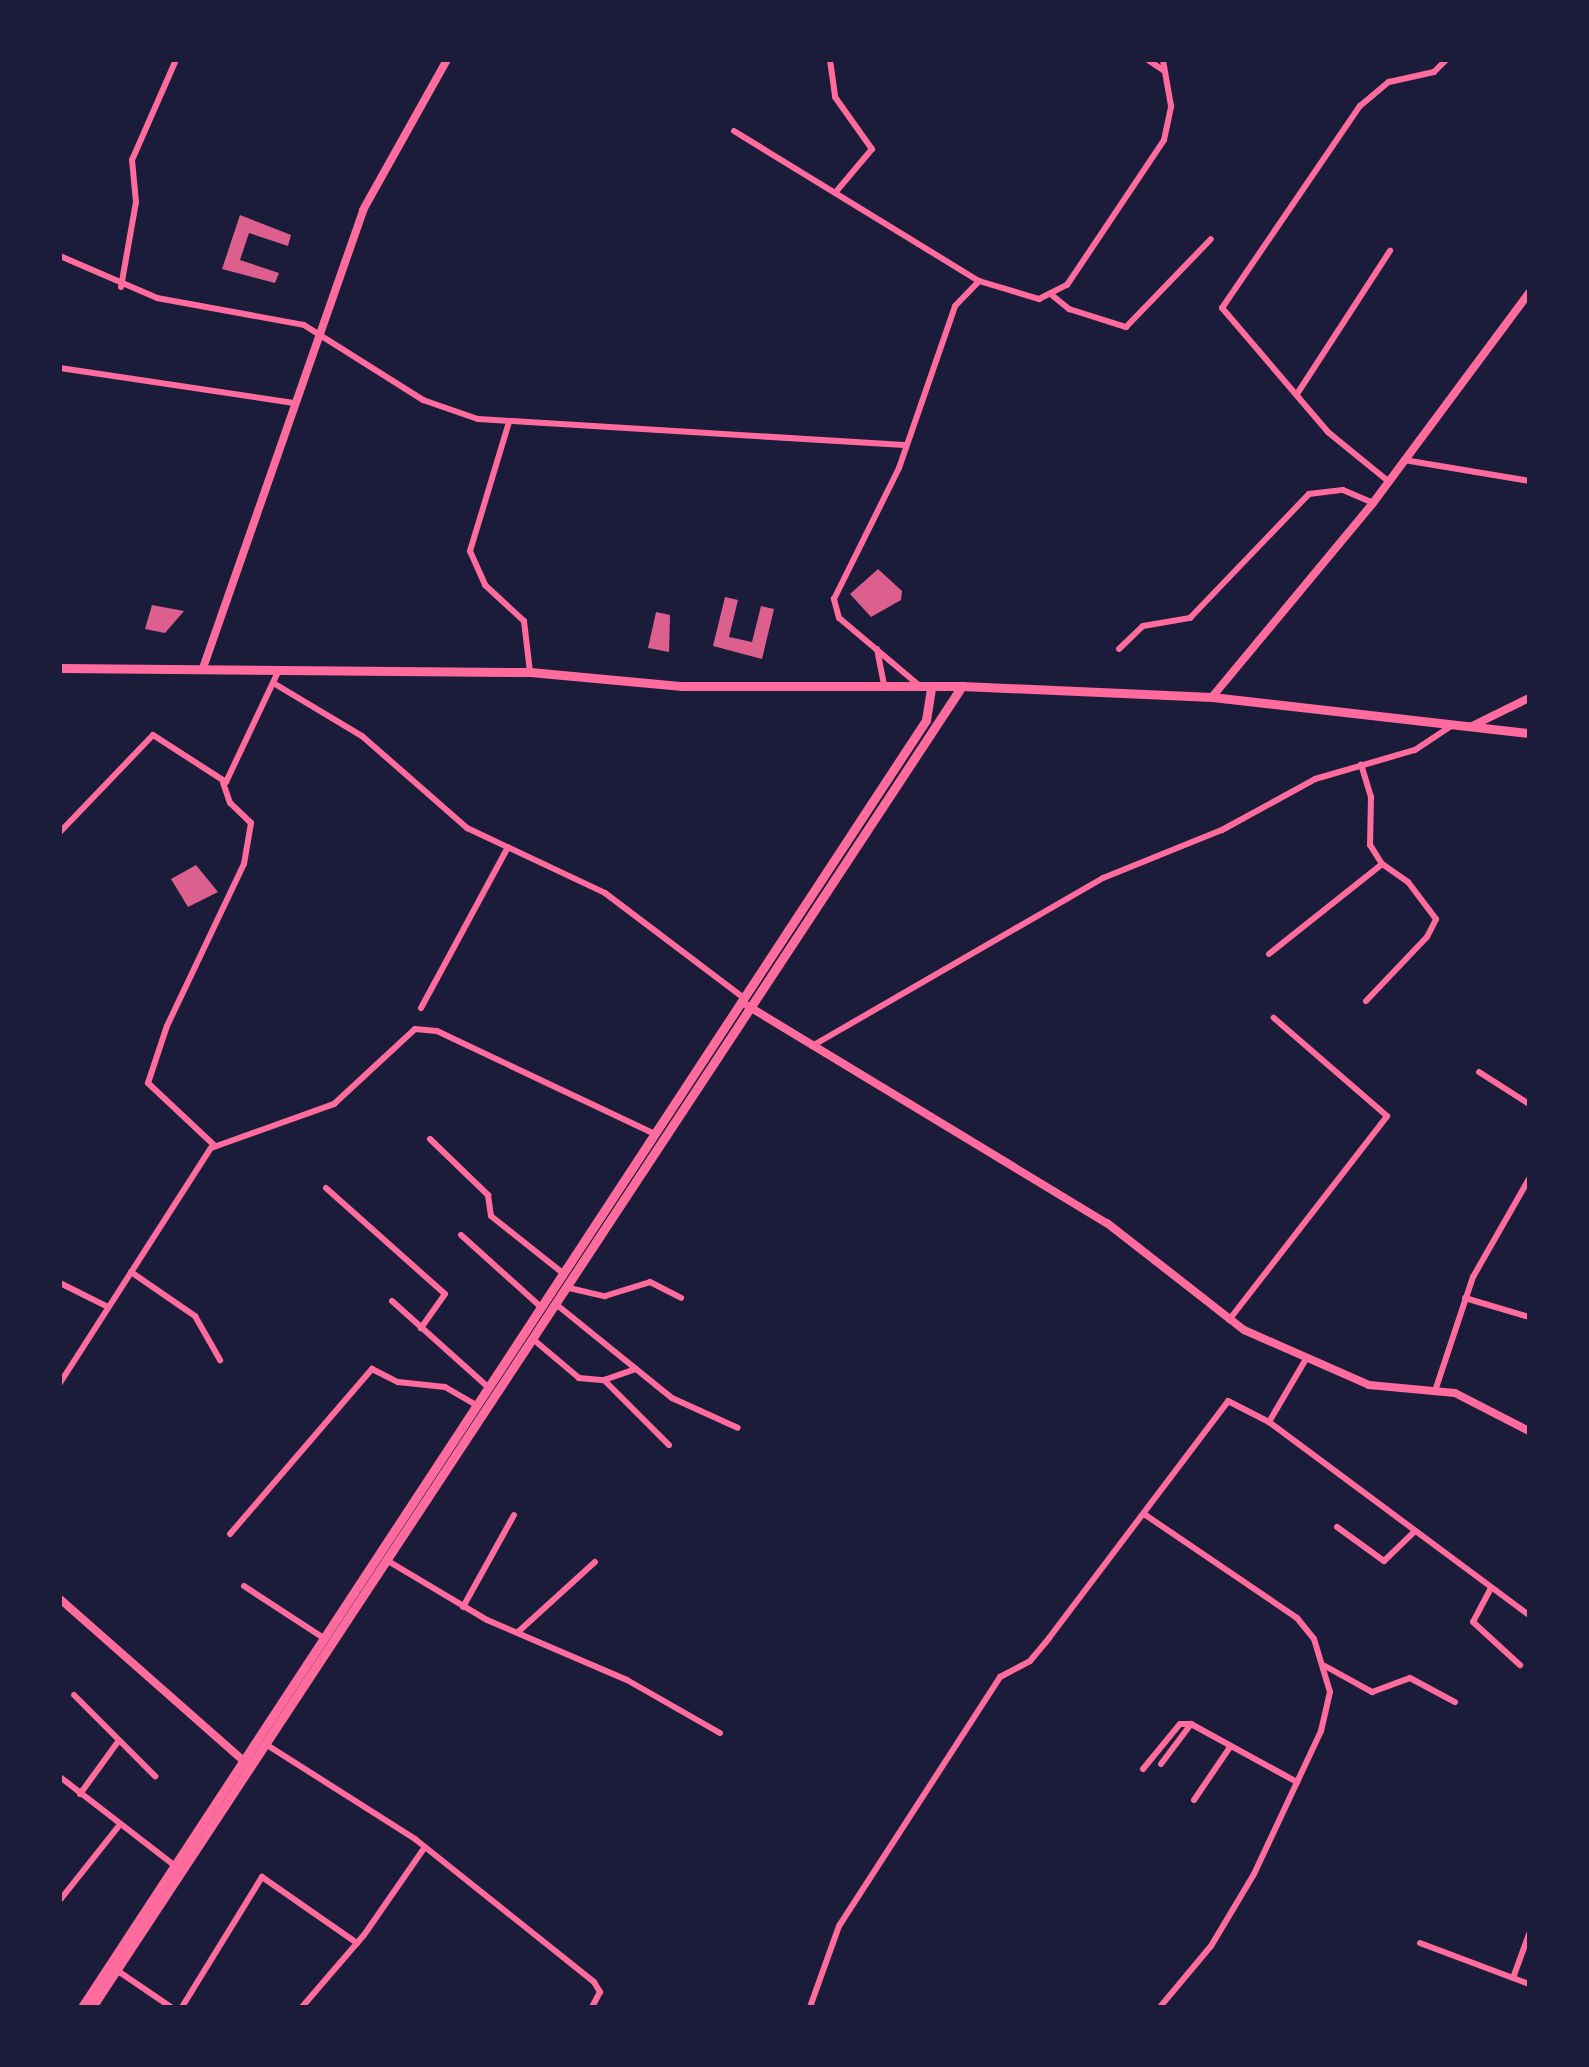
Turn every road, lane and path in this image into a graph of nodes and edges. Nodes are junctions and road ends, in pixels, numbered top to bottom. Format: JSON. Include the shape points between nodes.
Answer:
{"nodes":[{"id":1,"x":176,"y":60,"type":"edge"},
{"id":2,"x":448,"y":60,"type":"edge"},
{"id":3,"x":830,"y":60,"type":"edge"},
{"id":4,"x":1148,"y":60,"type":"edge"},
{"id":5,"x":1164,"y":60,"type":"edge"},
{"id":6,"x":1446,"y":60,"type":"edge"},
{"id":7,"x":1164,"y":71,"type":"junction"},
{"id":8,"x":734,"y":130,"type":"dead end"},
{"id":9,"x":834,"y":192,"type":"junction"},
{"id":10,"x":1212,"y":239,"type":"dead end"},
{"id":11,"x":1390,"y":251,"type":"dead end"},
{"id":12,"x":60,"y":256,"type":"edge"},
{"id":13,"x":980,"y":281,"type":"junction"},
{"id":14,"x":121,"y":287,"type":"junction"},
{"id":15,"x":1529,"y":293,"type":"edge"},
{"id":16,"x":1053,"y":296,"type":"junction"},
{"id":17,"x":318,"y":334,"type":"junction"},
{"id":18,"x":60,"y":368,"type":"edge"},
{"id":19,"x":1297,"y":394,"type":"junction"},
{"id":20,"x":295,"y":402,"type":"junction"},
{"id":21,"x":510,"y":422,"type":"junction"},
{"id":22,"x":904,"y":445,"type":"junction"},
{"id":23,"x":1404,"y":460,"type":"junction"},
{"id":24,"x":1388,"y":480,"type":"junction"},
{"id":25,"x":1529,"y":481,"type":"edge"},
{"id":26,"x":1374,"y":503,"type":"junction"},
{"id":27,"x":876,"y":648,"type":"junction"},
{"id":28,"x":1119,"y":648,"type":"dead end"},
{"id":29,"x":60,"y":668,"type":"edge"},
{"id":30,"x":203,"y":668,"type":"junction"},
{"id":31,"x":279,"y":669,"type":"junction"},
{"id":32,"x":530,"y":672,"type":"junction"},
{"id":33,"x":275,"y":684,"type":"junction"},
{"id":34,"x":962,"y":686,"type":"junction"},
{"id":35,"x":884,"y":687,"type":"junction"},
{"id":36,"x":926,"y":688,"type":"junction"},
{"id":37,"x":1212,"y":697,"type":"junction"},
{"id":38,"x":1529,"y":698,"type":"edge"},
{"id":39,"x":1456,"y":723,"type":"junction"},
{"id":40,"x":1472,"y":726,"type":"junction"},
{"id":41,"x":1529,"y":733,"type":"edge"},
{"id":42,"x":1361,"y":764,"type":"junction"},
{"id":43,"x":223,"y":783,"type":"junction"},
{"id":44,"x":60,"y":832,"type":"edge"},
{"id":45,"x":508,"y":847,"type":"junction"},
{"id":46,"x":1382,"y":864,"type":"junction"},
{"id":47,"x":1269,"y":954,"type":"dead end"},
{"id":48,"x":1366,"y":1001,"type":"dead end"},
{"id":49,"x":747,"y":1004,"type":"junction"},
{"id":50,"x":421,"y":1008,"type":"dead end"},
{"id":51,"x":1274,"y":1018,"type":"dead end"},
{"id":52,"x":811,"y":1046,"type":"junction"},
{"id":53,"x":1479,"y":1072,"type":"dead end"},
{"id":54,"x":1529,"y":1104,"type":"edge"},
{"id":55,"x":657,"y":1135,"type":"junction"},
{"id":56,"x":430,"y":1139,"type":"dead end"},
{"id":57,"x":216,"y":1146,"type":"junction"},
{"id":58,"x":1529,"y":1179,"type":"edge"},
{"id":59,"x":326,"y":1188,"type":"dead end"},
{"id":60,"x":460,"y":1235,"type":"dead end"},
{"id":61,"x":131,"y":1272,"type":"junction"},
{"id":62,"x":565,"y":1275,"type":"junction"},
{"id":63,"x":60,"y":1283,"type":"edge"},
{"id":64,"x":570,"y":1288,"type":"junction"},
{"id":65,"x":681,"y":1298,"type":"dead end"},
{"id":66,"x":1465,"y":1298,"type":"junction"},
{"id":67,"x":392,"y":1301,"type":"dead end"},
{"id":68,"x":557,"y":1305,"type":"junction"},
{"id":69,"x":108,"y":1307,"type":"junction"},
{"id":70,"x":543,"y":1308,"type":"junction"},
{"id":71,"x":1529,"y":1317,"type":"edge"},
{"id":72,"x":1229,"y":1320,"type":"junction"},
{"id":73,"x":421,"y":1328,"type":"junction"},
{"id":74,"x":534,"y":1340,"type":"junction"},
{"id":75,"x":1306,"y":1359,"type":"junction"},
{"id":76,"x":220,"y":1360,"type":"dead end"},
{"id":77,"x":636,"y":1369,"type":"junction"},
{"id":78,"x":604,"y":1380,"type":"junction"},
{"id":79,"x":60,"y":1382,"type":"edge"},
{"id":80,"x":1436,"y":1388,"type":"junction"},
{"id":81,"x":490,"y":1389,"type":"junction"},
{"id":82,"x":478,"y":1406,"type":"junction"},
{"id":83,"x":1269,"y":1422,"type":"junction"},
{"id":84,"x":738,"y":1428,"type":"dead end"},
{"id":85,"x":1529,"y":1431,"type":"edge"},
{"id":86,"x":669,"y":1445,"type":"dead end"},
{"id":87,"x":1144,"y":1514,"type":"junction"},
{"id":88,"x":514,"y":1515,"type":"dead end"},
{"id":89,"x":1337,"y":1527,"type":"dead end"},
{"id":90,"x":1415,"y":1531,"type":"junction"},
{"id":91,"x":230,"y":1534,"type":"dead end"},
{"id":92,"x":388,"y":1561,"type":"junction"},
{"id":93,"x":594,"y":1562,"type":"dead end"},
{"id":94,"x":244,"y":1586,"type":"dead end"},
{"id":95,"x":1491,"y":1588,"type":"junction"},
{"id":96,"x":60,"y":1599,"type":"edge"},
{"id":97,"x":463,"y":1607,"type":"junction"},
{"id":98,"x":1529,"y":1615,"type":"edge"},
{"id":99,"x":518,"y":1632,"type":"junction"},
{"id":100,"x":325,"y":1639,"type":"junction"},
{"id":101,"x":1520,"y":1665,"type":"dead end"},
{"id":102,"x":1324,"y":1666,"type":"junction"},
{"id":103,"x":74,"y":1695,"type":"dead end"},
{"id":104,"x":1456,"y":1702,"type":"dead end"},
{"id":105,"x":1191,"y":1724,"type":"junction"},
{"id":106,"x":720,"y":1733,"type":"dead end"},
{"id":107,"x":117,"y":1742,"type":"junction"},
{"id":108,"x":267,"y":1746,"type":"junction"},
{"id":109,"x":1230,"y":1747,"type":"junction"},
{"id":110,"x":1161,"y":1764,"type":"dead end"},
{"id":111,"x":248,"y":1765,"type":"junction"},
{"id":112,"x":1143,"y":1770,"type":"dead end"},
{"id":113,"x":155,"y":1776,"type":"dead end"},
{"id":114,"x":60,"y":1777,"type":"edge"},
{"id":115,"x":1297,"y":1782,"type":"junction"},
{"id":116,"x":80,"y":1794,"type":"junction"},
{"id":117,"x":1194,"y":1800,"type":"dead end"},
{"id":118,"x":118,"y":1826,"type":"junction"},
{"id":119,"x":424,"y":1847,"type":"junction"},
{"id":120,"x":174,"y":1866,"type":"junction"},
{"id":121,"x":60,"y":1900,"type":"edge"},
{"id":122,"x":1529,"y":1934,"type":"edge"},
{"id":123,"x":358,"y":1943,"type":"junction"},
{"id":124,"x":1420,"y":1943,"type":"dead end"},
{"id":125,"x":116,"y":1970,"type":"junction"},
{"id":126,"x":1513,"y":1978,"type":"junction"},
{"id":127,"x":1529,"y":1984,"type":"edge"},
{"id":128,"x":82,"y":2007,"type":"edge"},
{"id":129,"x":92,"y":2007,"type":"edge"},
{"id":130,"x":170,"y":2007,"type":"edge"},
{"id":131,"x":182,"y":2007,"type":"edge"},
{"id":132,"x":302,"y":2007,"type":"edge"},
{"id":133,"x":592,"y":2007,"type":"edge"},
{"id":134,"x":810,"y":2007,"type":"edge"},
{"id":135,"x":1160,"y":2007,"type":"edge"}],
"edges":[{"from":1,"to":14,"type":"street","via":[[132,160],[136,202]]},
{"from":2,"to":17,"type":"street","via":[[369,197]]},
{"from":3,"to":9,"type":"street","via":[[835,97],[872,149]]},
{"from":4,"to":7,"type":"street"},
{"from":5,"to":7,"type":"street"},
{"from":6,"to":19,"type":"street","via":[[1434,72],[1389,82],[1360,106],[1224,303],[1224,318]]},
{"from":7,"to":16,"type":"street","via":[[1171,106],[1164,140],[1084,263]]},
{"from":8,"to":9,"type":"street"},
{"from":9,"to":13,"type":"street"},
{"from":10,"to":16,"type":"street","via":[[1126,326],[1069,309]]},
{"from":11,"to":19,"type":"street"},
{"from":12,"to":14,"type":"street"},
{"from":13,"to":16,"type":"street","via":[[1022,296]]},
{"from":13,"to":22,"type":"street","via":[[955,306]]},
{"from":14,"to":17,"type":"street","via":[[284,319]]},
{"from":15,"to":23,"type":"street"},
{"from":17,"to":20,"type":"street"},
{"from":17,"to":21,"type":"street","via":[[442,410]]},
{"from":18,"to":20,"type":"street"},
{"from":19,"to":24,"type":"street","via":[[1353,456]]},
{"from":20,"to":30,"type":"street"},
{"from":21,"to":22,"type":"street"},
{"from":21,"to":32,"type":"street","via":[[470,551],[485,586],[524,621]]},
{"from":22,"to":27,"type":"street","via":[[870,534],[834,599],[839,618]]},
{"from":23,"to":24,"type":"street"},
{"from":23,"to":25,"type":"street"},
{"from":24,"to":26,"type":"street"},
{"from":26,"to":28,"type":"street","via":[[1343,490],[1309,494],[1190,618],[1144,626]]},
{"from":26,"to":37,"type":"street"},
{"from":27,"to":35,"type":"street"},
{"from":27,"to":36,"type":"street"},
{"from":29,"to":30,"type":"main road"},
{"from":30,"to":31,"type":"main road"},
{"from":31,"to":32,"type":"main road"},
{"from":31,"to":33,"type":"street"},
{"from":32,"to":35,"type":"main road","via":[[682,686]]},
{"from":33,"to":43,"type":"street"},
{"from":33,"to":45,"type":"street","via":[[362,736],[467,828]]},
{"from":34,"to":36,"type":"main road"},
{"from":34,"to":37,"type":"main road"},
{"from":34,"to":49,"type":"main road"},
{"from":35,"to":36,"type":"main road"},
{"from":36,"to":49,"type":"main road","via":[[926,720]]},
{"from":37,"to":39,"type":"main road"},
{"from":38,"to":40,"type":"street"},
{"from":39,"to":40,"type":"main road"},
{"from":39,"to":42,"type":"street","via":[[1415,750]]},
{"from":40,"to":41,"type":"main road"},
{"from":42,"to":46,"type":"street","via":[[1372,797],[1370,845]]},
{"from":42,"to":52,"type":"street","via":[[1103,878]]},
{"from":43,"to":44,"type":"street","via":[[156,734]]},
{"from":43,"to":57,"type":"street","via":[[230,803],[251,823],[244,864],[182,991],[148,1083]]},
{"from":45,"to":49,"type":"street","via":[[605,892]]},
{"from":45,"to":50,"type":"street"},
{"from":46,"to":47,"type":"street"},
{"from":46,"to":48,"type":"street","via":[[1408,882],[1436,919]]},
{"from":49,"to":52,"type":"street"},
{"from":49,"to":55,"type":"main road"},
{"from":49,"to":64,"type":"main road"},
{"from":51,"to":72,"type":"street","via":[[1387,1116]]},
{"from":52,"to":72,"type":"street","via":[[1136,1242]]},
{"from":53,"to":54,"type":"street"},
{"from":55,"to":57,"type":"street","via":[[422,1028],[334,1104]]},
{"from":55,"to":62,"type":"main road"},
{"from":56,"to":62,"type":"street","via":[[488,1194],[491,1216]]},
{"from":57,"to":61,"type":"street"},
{"from":58,"to":66,"type":"street"},
{"from":59,"to":73,"type":"street","via":[[445,1294]]},
{"from":60,"to":70,"type":"street"},
{"from":61,"to":69,"type":"street"},
{"from":61,"to":76,"type":"street","via":[[195,1316]]},
{"from":62,"to":70,"type":"main road"},
{"from":63,"to":69,"type":"street"},
{"from":64,"to":65,"type":"street","via":[[605,1296],[650,1282]]},
{"from":64,"to":68,"type":"main road"},
{"from":66,"to":71,"type":"street"},
{"from":66,"to":80,"type":"street"},
{"from":67,"to":73,"type":"street"},
{"from":68,"to":74,"type":"main road"},
{"from":68,"to":77,"type":"street"},
{"from":69,"to":79,"type":"street"},
{"from":70,"to":81,"type":"main road"},
{"from":72,"to":75,"type":"street"},
{"from":73,"to":81,"type":"street"},
{"from":74,"to":78,"type":"street","via":[[579,1378]]},
{"from":74,"to":92,"type":"main road"},
{"from":75,"to":80,"type":"street","via":[[1384,1389]]},
{"from":75,"to":83,"type":"street"},
{"from":77,"to":78,"type":"street"},
{"from":77,"to":84,"type":"street","via":[[687,1408]]},
{"from":78,"to":86,"type":"street"},
{"from":80,"to":85,"type":"street"},
{"from":81,"to":82,"type":"main road"},
{"from":82,"to":91,"type":"street","via":[[444,1387],[398,1382],[372,1369]]},
{"from":82,"to":100,"type":"main road"},
{"from":83,"to":87,"type":"street","via":[[1242,1402],[1222,1404]]},
{"from":83,"to":90,"type":"street"},
{"from":87,"to":102,"type":"street","via":[[1282,1604],[1314,1639]]},
{"from":87,"to":134,"type":"street","via":[[1030,1661],[1000,1677],[846,1913]]},
{"from":88,"to":97,"type":"street"},
{"from":89,"to":90,"type":"street","via":[[1384,1561]]},
{"from":90,"to":95,"type":"street"},
{"from":92,"to":97,"type":"street"},
{"from":92,"to":108,"type":"main road"},
{"from":93,"to":99,"type":"street"},
{"from":94,"to":100,"type":"street"},
{"from":95,"to":98,"type":"street"},
{"from":95,"to":101,"type":"street","via":[[1473,1622]]},
{"from":96,"to":111,"type":"street"},
{"from":97,"to":99,"type":"street"},
{"from":99,"to":106,"type":"street","via":[[626,1680]]},
{"from":100,"to":111,"type":"main road"},
{"from":102,"to":104,"type":"street","via":[[1372,1692],[1410,1678]]},
{"from":102,"to":115,"type":"street","via":[[1330,1703]]},
{"from":103,"to":107,"type":"street"},
{"from":105,"to":109,"type":"street"},
{"from":105,"to":110,"type":"street"},
{"from":105,"to":112,"type":"street","via":[[1180,1724]]},
{"from":107,"to":113,"type":"street"},
{"from":107,"to":116,"type":"street"},
{"from":108,"to":111,"type":"main road"},
{"from":108,"to":119,"type":"street"},
{"from":109,"to":115,"type":"street"},
{"from":109,"to":117,"type":"street"},
{"from":111,"to":120,"type":"main road"},
{"from":111,"to":125,"type":"main road"},
{"from":114,"to":116,"type":"street"},
{"from":115,"to":135,"type":"street","via":[[1237,1903]]},
{"from":116,"to":118,"type":"street"},
{"from":118,"to":120,"type":"street"},
{"from":118,"to":121,"type":"street"},
{"from":119,"to":123,"type":"street"},
{"from":119,"to":133,"type":"street","via":[[594,1982],[600,1992]]},
{"from":120,"to":128,"type":"main road"},
{"from":122,"to":126,"type":"street"},
{"from":123,"to":131,"type":"street","via":[[262,1877]]},
{"from":123,"to":132,"type":"street"},
{"from":124,"to":126,"type":"street"},
{"from":125,"to":129,"type":"main road"},
{"from":125,"to":130,"type":"street"},
{"from":126,"to":127,"type":"street"}]}
